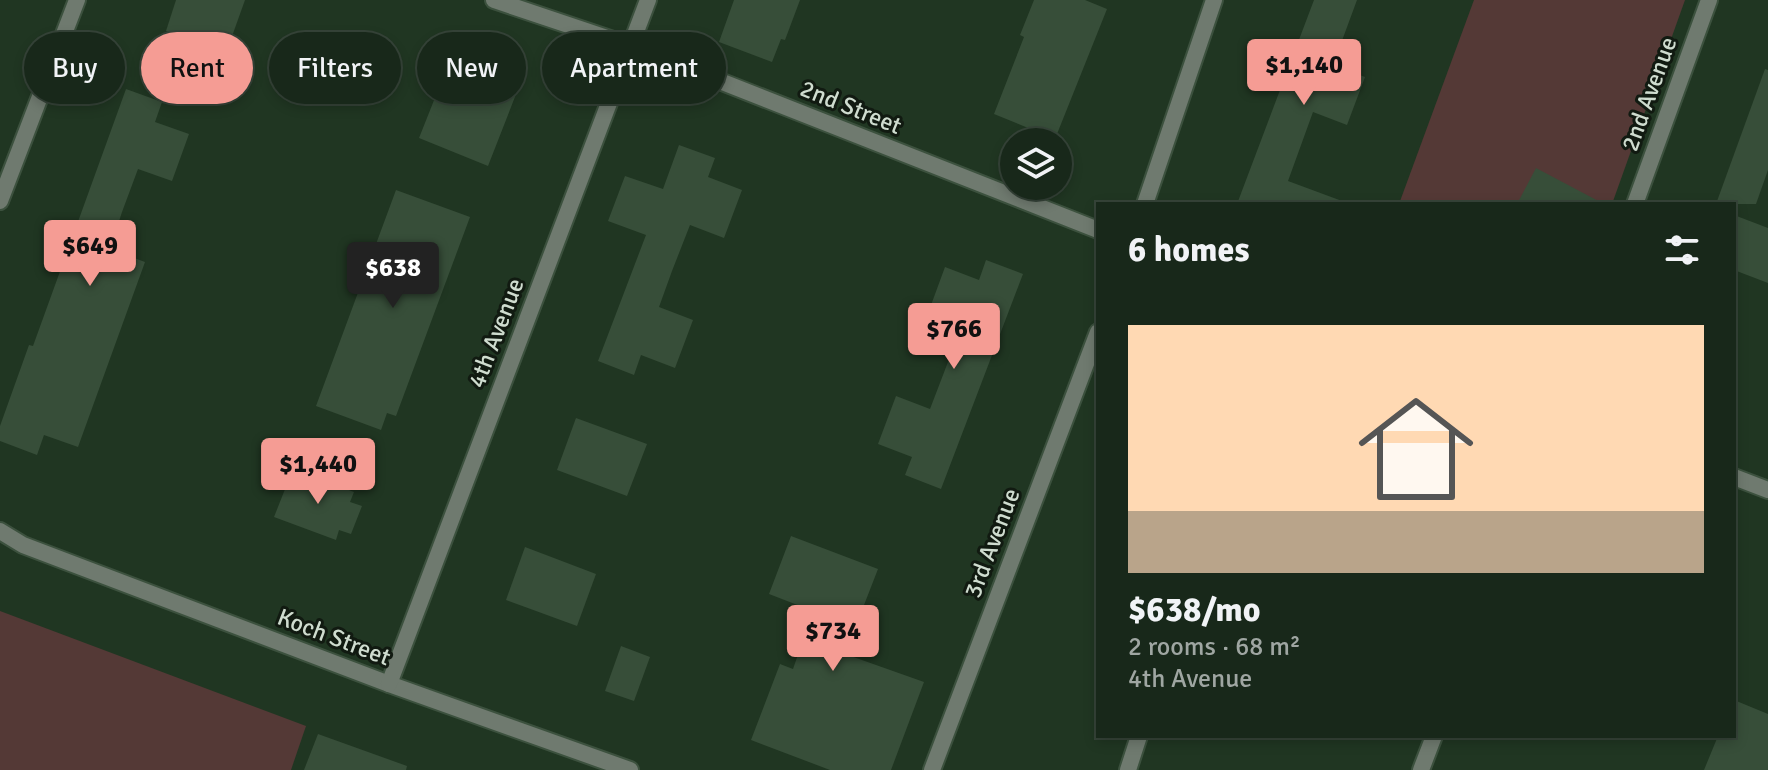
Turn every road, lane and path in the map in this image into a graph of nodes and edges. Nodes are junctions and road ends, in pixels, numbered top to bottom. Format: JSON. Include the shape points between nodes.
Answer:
{"nodes":[{"id":1,"x":77,"y":0,"type":"edge"},
{"id":2,"x":494,"y":0,"type":"edge"},
{"id":3,"x":648,"y":0,"type":"edge"},
{"id":4,"x":1214,"y":0,"type":"edge"},
{"id":5,"x":1709,"y":0,"type":"edge"},
{"id":6,"x":589,"y":32,"type":"edge"},
{"id":7,"x":636,"y":32,"type":"edge"},
{"id":8,"x":726,"y":83,"type":"edge"},
{"id":9,"x":609,"y":104,"type":"edge"},
{"id":10,"x":0,"y":201,"type":"edge"},
{"id":11,"x":1146,"y":202,"type":"edge"},
{"id":12,"x":1636,"y":202,"type":"edge"},
{"id":13,"x":1096,"y":229,"type":"edge"},
{"id":14,"x":1096,"y":337,"type":"edge"},
{"id":15,"x":1736,"y":478,"type":"edge"},
{"id":16,"x":1768,"y":490,"type":"edge"},
{"id":17,"x":0,"y":531,"type":"edge"},
{"id":18,"x":0,"y":544,"type":"edge"},
{"id":19,"x":23,"y":545,"type":"junction"},
{"id":20,"x":389,"y":684,"type":"junction"},
{"id":21,"x":1138,"y":738,"type":"edge"},
{"id":22,"x":1433,"y":738,"type":"edge"},
{"id":23,"x":630,"y":770,"type":"edge"},
{"id":24,"x":932,"y":770,"type":"edge"},
{"id":25,"x":1128,"y":770,"type":"edge"},
{"id":26,"x":1421,"y":770,"type":"edge"}],
"edges":[{"from":1,"to":10,"type":"street"},
{"from":2,"to":6,"type":"street","name":"2nd Street"},
{"from":3,"to":7,"type":"street","name":"4th Avenue"},
{"from":4,"to":11,"type":"street"},
{"from":5,"to":12,"type":"street","name":"2nd Avenue"},
{"from":8,"to":13,"type":"street","name":"2nd Street"},
{"from":9,"to":20,"type":"street","name":"4th Avenue"},
{"from":14,"to":24,"type":"street","name":"3rd Avenue"},
{"from":15,"to":16,"type":"street"},
{"from":17,"to":19,"type":"street","name":"Koch Street"},
{"from":18,"to":19,"type":"street","name":"Koch Street"},
{"from":19,"to":20,"type":"street","name":"Koch Street"},
{"from":20,"to":23,"type":"street","name":"Koch Street"},
{"from":21,"to":25,"type":"street"},
{"from":22,"to":26,"type":"street"}]}
